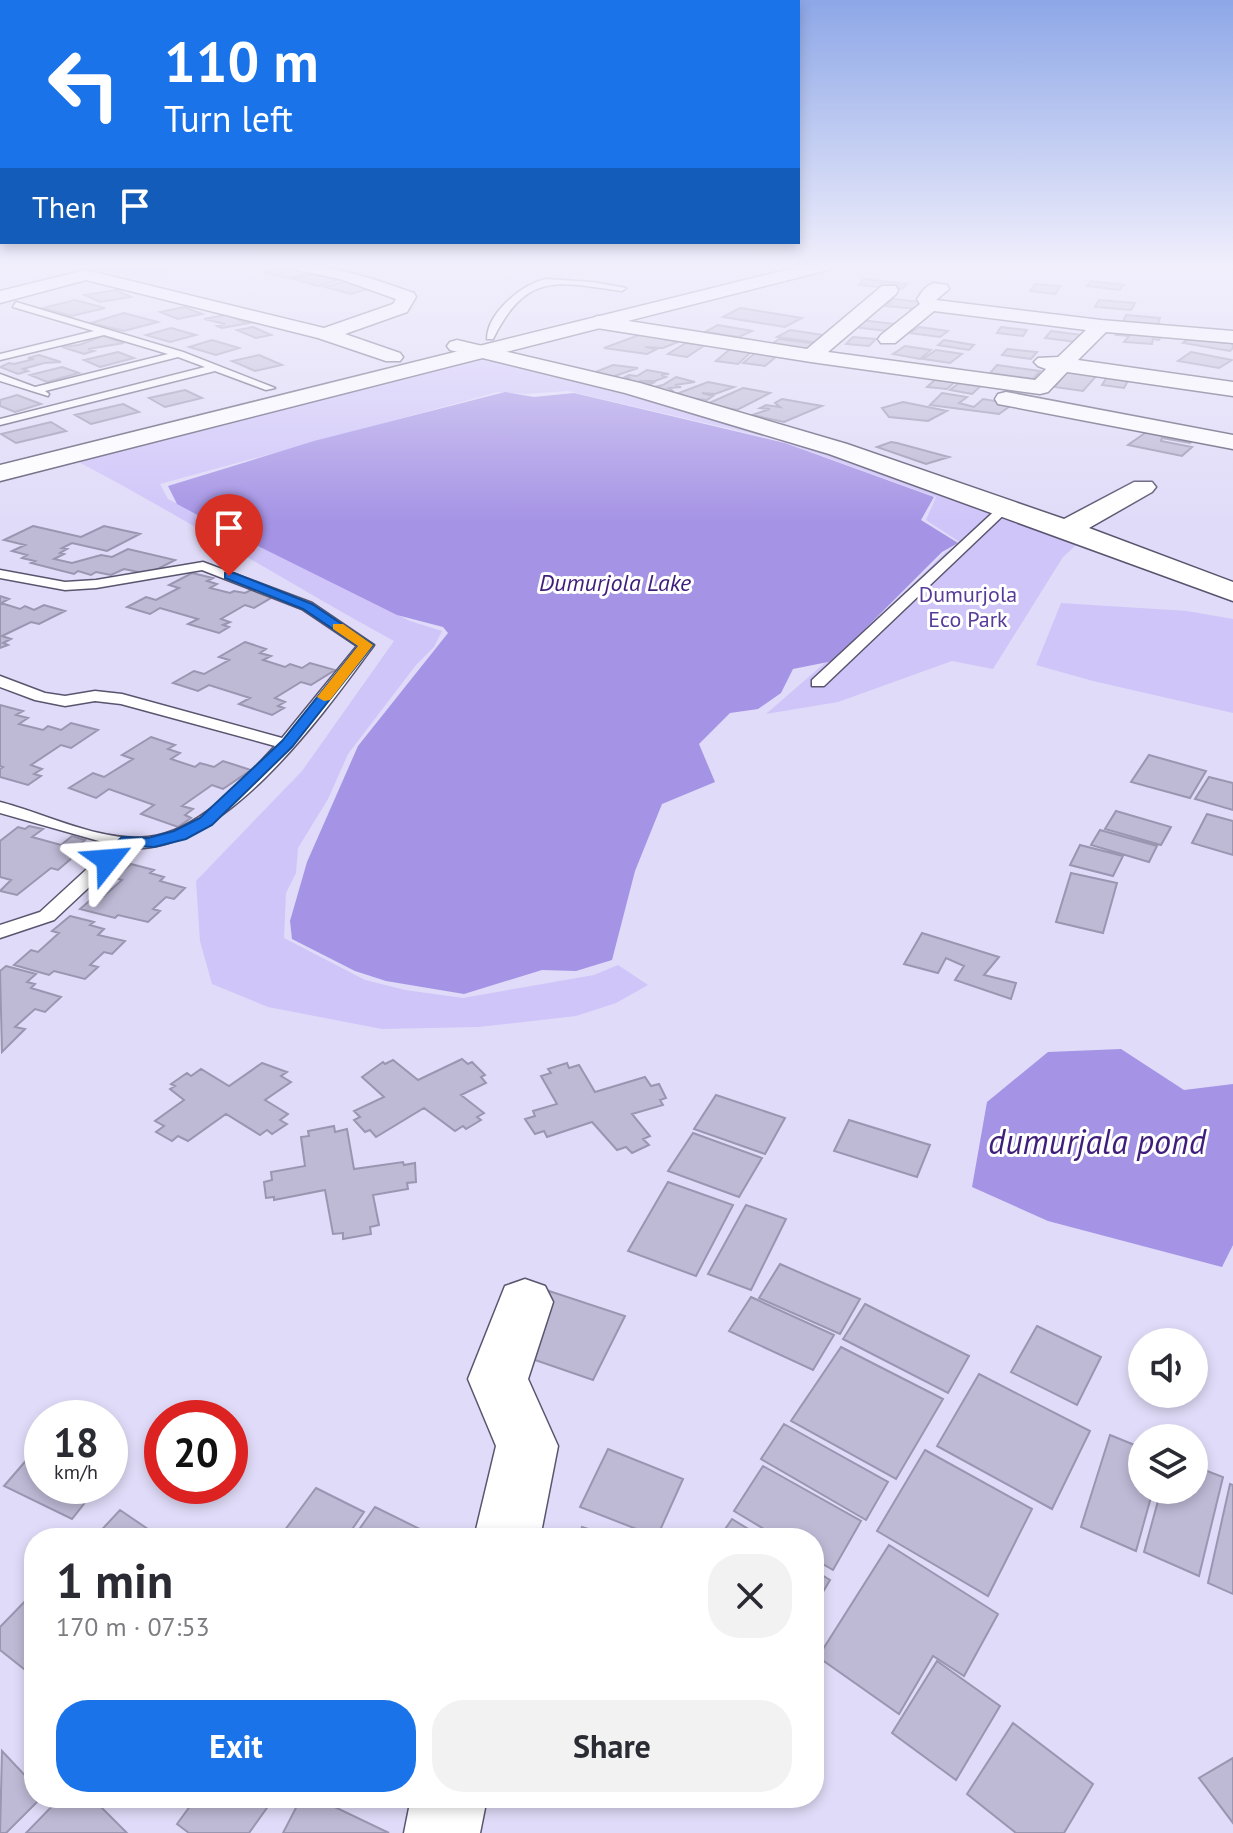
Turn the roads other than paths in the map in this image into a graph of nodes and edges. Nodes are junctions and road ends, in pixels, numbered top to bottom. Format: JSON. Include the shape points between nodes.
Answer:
{"nodes":[{"id":1,"x":22,"y":352,"type":"edge"},
{"id":2,"x":171,"y":352,"type":"edge"},
{"id":3,"x":377,"y":352,"type":"edge"},
{"id":4,"x":430,"y":352,"type":"edge"},
{"id":5,"x":451,"y":352,"type":"edge"},
{"id":6,"x":499,"y":352,"type":"edge"},
{"id":7,"x":783,"y":352,"type":"edge"},
{"id":8,"x":816,"y":352,"type":"edge"},
{"id":9,"x":1078,"y":352,"type":"edge"},
{"id":10,"x":179,"y":354,"type":"junction"},
{"id":11,"x":811,"y":356,"type":"junction"},
{"id":12,"x":0,"y":357,"type":"edge"},
{"id":13,"x":393,"y":357,"type":"junction"},
{"id":14,"x":1020,"y":358,"type":"dead end"},
{"id":15,"x":1064,"y":365,"type":"junction"},
{"id":16,"x":218,"y":367,"type":"junction"},
{"id":17,"x":0,"y":377,"type":"edge"},
{"id":18,"x":871,"y":384,"type":"dead end"},
{"id":19,"x":270,"y":388,"type":"junction"},
{"id":20,"x":1233,"y":389,"type":"edge"},
{"id":21,"x":34,"y":390,"type":"junction"},
{"id":22,"x":70,"y":405,"type":"junction"},
{"id":23,"x":0,"y":422,"type":"edge"},
{"id":24,"x":1233,"y":442,"type":"edge"},
{"id":25,"x":0,"y":452,"type":"edge"},
{"id":26,"x":0,"y":473,"type":"edge"},
{"id":27,"x":1143,"y":487,"type":"dead end"},
{"id":28,"x":1005,"y":508,"type":"junction"},
{"id":29,"x":1067,"y":529,"type":"junction"},
{"id":30,"x":0,"y":574,"type":"edge"},
{"id":31,"x":1233,"y":592,"type":"edge"},
{"id":32,"x":0,"y":681,"type":"edge"},
{"id":33,"x":818,"y":683,"type":"dead end"},
{"id":34,"x":287,"y":744,"type":"junction"},
{"id":35,"x":0,"y":807,"type":"edge"},
{"id":36,"x":128,"y":841,"type":"junction"},
{"id":37,"x":0,"y":932,"type":"edge"},
{"id":38,"x":525,"y":1302,"type":"dead end"},
{"id":39,"x":509,"y":1528,"type":"edge"},
{"id":40,"x":447,"y":1808,"type":"edge"},
{"id":41,"x":442,"y":1833,"type":"edge"}],
"edges":[{"from":1,"to":12,"type":"lane"},
{"from":2,"to":10,"type":"lane"},
{"from":3,"to":13,"type":"street"},
{"from":4,"to":13,"type":"main road"},
{"from":5,"to":26,"type":"main road"},
{"from":6,"to":28,"type":"street","via":[[838,449]]},
{"from":7,"to":11,"type":"street"},
{"from":8,"to":11,"type":"street"},
{"from":9,"to":15,"type":"street"},
{"from":10,"to":16,"type":"lane"},
{"from":10,"to":21,"type":"lane"},
{"from":11,"to":15,"type":"street","via":[[1040,387]]},
{"from":13,"to":19,"type":"main road"},
{"from":14,"to":15,"type":"street"},
{"from":15,"to":20,"type":"street"},
{"from":16,"to":19,"type":"lane"},
{"from":16,"to":22,"type":"lane"},
{"from":17,"to":21,"type":"lane"},
{"from":18,"to":24,"type":"street","via":[[1017,400]]},
{"from":19,"to":25,"type":"main road"},
{"from":21,"to":22,"type":"lane"},
{"from":22,"to":23,"type":"lane"},
{"from":27,"to":29,"type":"street"},
{"from":28,"to":29,"type":"street"},
{"from":28,"to":33,"type":"lane"},
{"from":29,"to":31,"type":"street"},
{"from":30,"to":34,"type":"lane","via":[[65,586],[203,566],[307,606],[366,645]]},
{"from":32,"to":34,"type":"lane","via":[[65,701],[122,699]]},
{"from":34,"to":36,"type":"lane","via":[[206,821],[148,844]]},
{"from":35,"to":36,"type":"lane"},
{"from":36,"to":37,"type":"lane","via":[[47,916]]},
{"from":38,"to":39,"type":"street","via":[[498,1379],[527,1446]]},
{"from":40,"to":41,"type":"street"}]}
